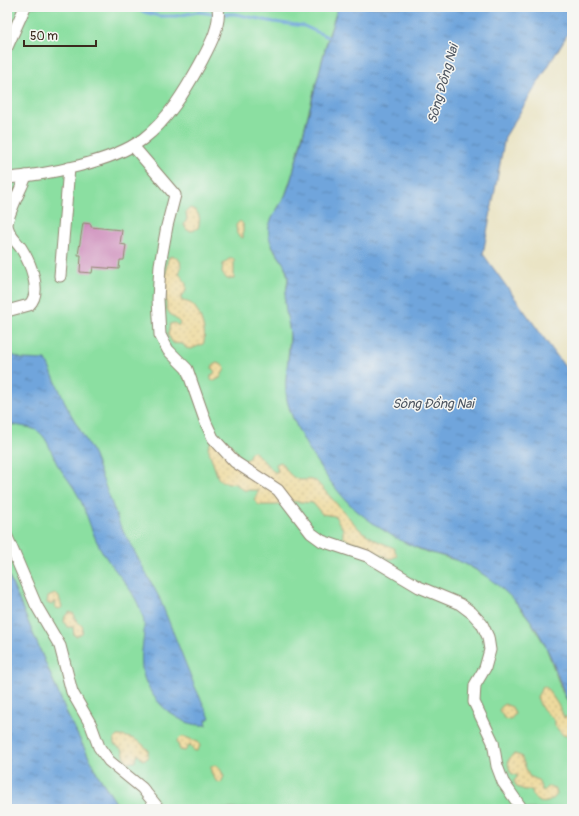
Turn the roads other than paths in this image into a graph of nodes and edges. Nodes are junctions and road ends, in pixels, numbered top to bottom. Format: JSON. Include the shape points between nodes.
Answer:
{"nodes":[{"id":1,"x":25,"y":7,"type":"edge"},
{"id":2,"x":218,"y":12,"type":"edge"},
{"id":3,"x":7,"y":47,"type":"edge"},
{"id":4,"x":133,"y":146,"type":"junction"},
{"id":5,"x":69,"y":168,"type":"junction"},
{"id":6,"x":26,"y":176,"type":"junction"},
{"id":7,"x":7,"y":178,"type":"edge"},
{"id":8,"x":60,"y":276,"type":"dead end"},
{"id":9,"x":7,"y":312,"type":"edge"},
{"id":10,"x":7,"y":537,"type":"edge"},
{"id":11,"x":159,"y":809,"type":"edge"},
{"id":12,"x":522,"y":809,"type":"edge"}],
"edges":[{"from":1,"to":3,"type":"street"},
{"from":2,"to":4,"type":"street","via":[[210,46],[184,92],[155,129]]},
{"from":4,"to":5,"type":"street"},
{"from":4,"to":12,"type":"street","via":[[175,194],[160,265],[160,335],[168,350],[187,369],[213,438],[235,462],[278,490],[322,542],[367,556],[419,587],[460,604],[478,618],[488,636],[490,650],[486,668],[475,685],[474,702],[493,742],[502,782]]},
{"from":5,"to":6,"type":"street"},
{"from":5,"to":8,"type":"street"},
{"from":6,"to":7,"type":"street"},
{"from":6,"to":9,"type":"street","via":[[7,225],[10,234],[26,256],[36,295],[29,305]]},
{"from":10,"to":11,"type":"street","via":[[36,605],[58,641],[72,692],[91,726],[99,747],[109,761],[142,788]]}]}
